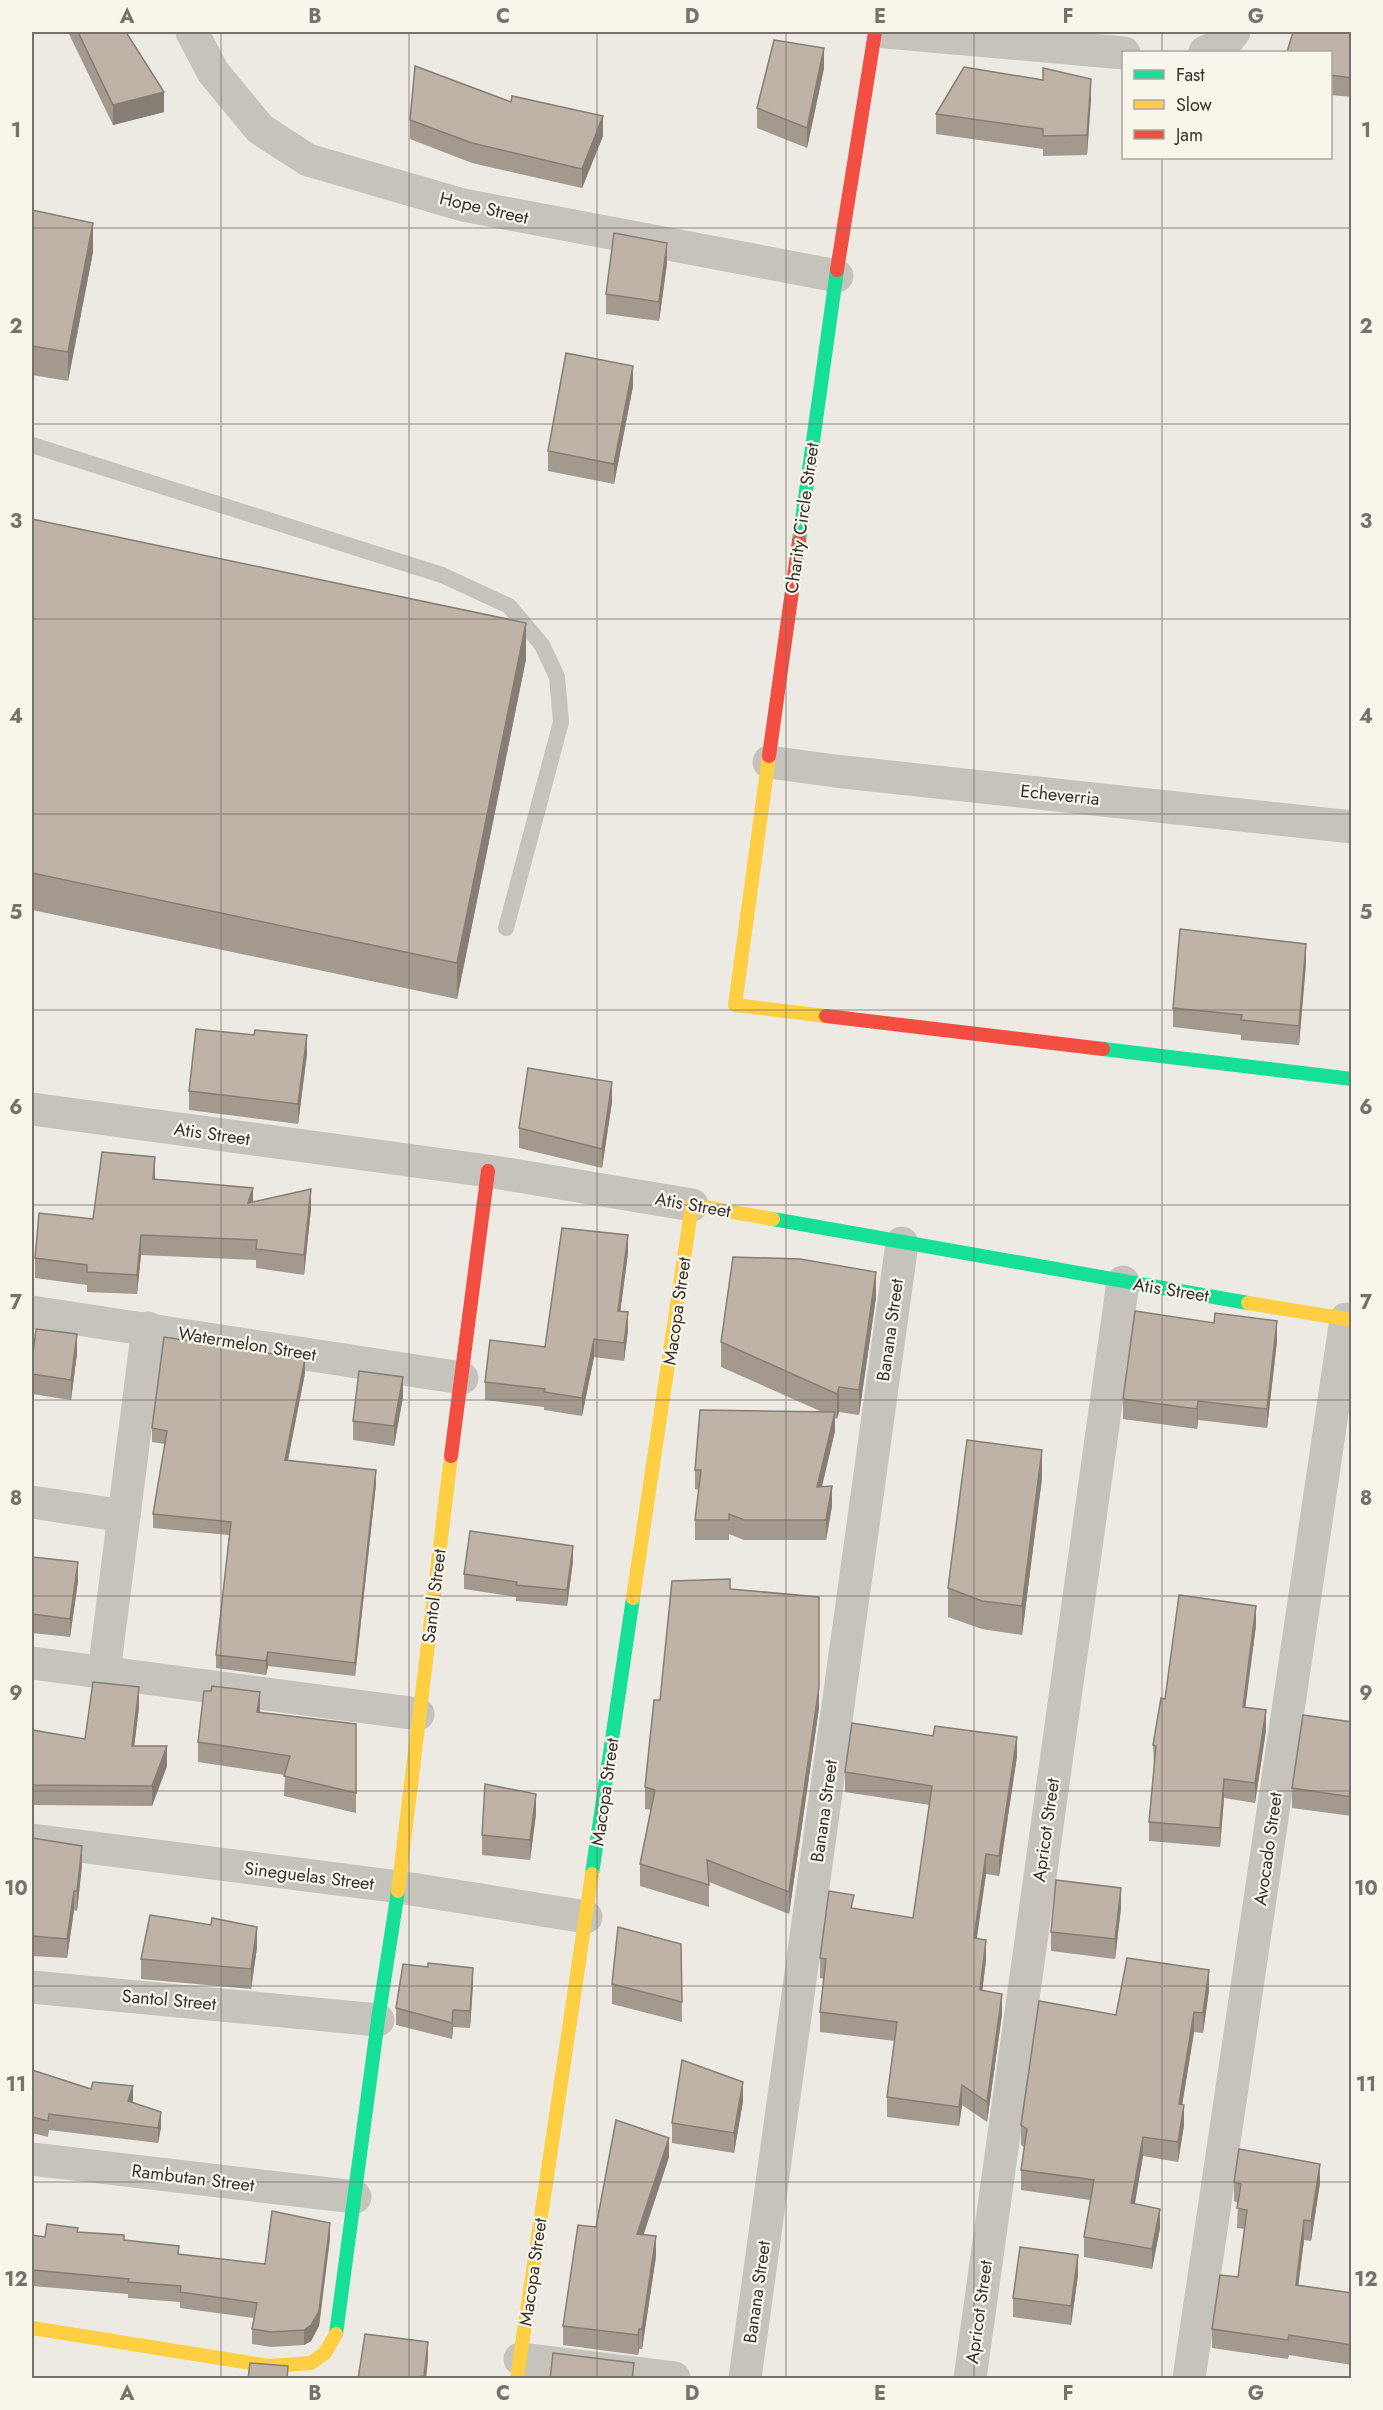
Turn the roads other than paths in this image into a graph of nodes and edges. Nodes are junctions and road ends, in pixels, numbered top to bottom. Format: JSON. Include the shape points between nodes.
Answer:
{"nodes":[{"id":1,"x":192,"y":32,"type":"edge"},
{"id":2,"x":875,"y":32,"type":"edge"},
{"id":3,"x":886,"y":32,"type":"edge"},
{"id":4,"x":1234,"y":32,"type":"edge"},
{"id":5,"x":1208,"y":51,"type":"edge"},
{"id":6,"x":1122,"y":53,"type":"edge"},
{"id":7,"x":837,"y":276,"type":"junction"},
{"id":8,"x":32,"y":445,"type":"edge"},
{"id":9,"x":769,"y":762,"type":"junction"},
{"id":10,"x":1352,"y":827,"type":"edge"},
{"id":11,"x":506,"y":928,"type":"dead end"},
{"id":12,"x":1352,"y":1079,"type":"edge"},
{"id":13,"x":32,"y":1109,"type":"edge"},
{"id":14,"x":488,"y":1171,"type":"junction"},
{"id":15,"x":692,"y":1205,"type":"junction"},
{"id":16,"x":902,"y":1244,"type":"junction"},
{"id":17,"x":1123,"y":1282,"type":"junction"},
{"id":18,"x":32,"y":1312,"type":"edge"},
{"id":19,"x":1349,"y":1319,"type":"edge"},
{"id":20,"x":148,"y":1328,"type":"junction"},
{"id":21,"x":462,"y":1378,"type":"junction"},
{"id":22,"x":32,"y":1502,"type":"edge"},
{"id":23,"x":124,"y":1516,"type":"junction"},
{"id":24,"x":32,"y":1663,"type":"edge"},
{"id":25,"x":104,"y":1672,"type":"junction"},
{"id":26,"x":418,"y":1714,"type":"junction"},
{"id":27,"x":32,"y":1840,"type":"edge"},
{"id":28,"x":399,"y":1887,"type":"junction"},
{"id":29,"x":586,"y":1917,"type":"junction"},
{"id":30,"x":32,"y":1988,"type":"edge"},
{"id":31,"x":378,"y":2020,"type":"junction"},
{"id":32,"x":32,"y":2159,"type":"edge"},
{"id":33,"x":354,"y":2197,"type":"junction"},
{"id":34,"x":32,"y":2328,"type":"edge"},
{"id":35,"x":519,"y":2369,"type":"edge"},
{"id":36,"x":674,"y":2379,"type":"edge"},
{"id":37,"x":745,"y":2379,"type":"edge"},
{"id":38,"x":970,"y":2379,"type":"edge"},
{"id":39,"x":1189,"y":2379,"type":"edge"}],
"edges":[{"from":1,"to":7,"type":"street","name":"Hope Street","via":[[213,72],[260,129],[308,160],[463,205]]},
{"from":2,"to":7,"type":"street","name":"Charity Circle Street"},
{"from":3,"to":6,"type":"street"},
{"from":4,"to":5,"type":"street","via":[[1223,45]]},
{"from":7,"to":9,"type":"street","name":"Charity Circle Street"},
{"from":8,"to":11,"type":"lane","via":[[442,575],[508,606],[542,645],[557,677],[561,722]]},
{"from":9,"to":10,"type":"street","name":"Echeverria"},
{"from":9,"to":12,"type":"street","name":"Charity Circle Street","via":[[735,1005]]},
{"from":13,"to":14,"type":"street","name":"Atis Street"},
{"from":14,"to":15,"type":"street","name":"Atis Street"},
{"from":14,"to":21,"type":"street","name":"Santol Street"},
{"from":15,"to":16,"type":"street","name":"Atis Street"},
{"from":15,"to":29,"type":"street","name":"Macopa Street"},
{"from":16,"to":17,"type":"street","name":"Atis Street"},
{"from":16,"to":37,"type":"street","name":"Banana Street"},
{"from":17,"to":19,"type":"street","name":"Atis Street"},
{"from":17,"to":38,"type":"street","name":"Apricot Street"},
{"from":18,"to":20,"type":"street","name":"Watermelon Street"},
{"from":19,"to":39,"type":"street","name":"Avocado Street"},
{"from":20,"to":21,"type":"street","name":"Watermelon Street"},
{"from":20,"to":23,"type":"street"},
{"from":21,"to":26,"type":"street","name":"Santol Street"},
{"from":22,"to":23,"type":"street"},
{"from":23,"to":25,"type":"street"},
{"from":24,"to":25,"type":"street"},
{"from":25,"to":26,"type":"street"},
{"from":26,"to":28,"type":"street","name":"Santol Street"},
{"from":27,"to":28,"type":"street","name":"Sineguelas Street"},
{"from":28,"to":29,"type":"street","name":"Sineguelas Street"},
{"from":28,"to":31,"type":"street","name":"Santol Street"},
{"from":29,"to":35,"type":"street","name":"Macopa Street"},
{"from":30,"to":31,"type":"street","name":"Santol Street"},
{"from":31,"to":33,"type":"street","name":"Santol Street"},
{"from":32,"to":33,"type":"street","name":"Rambutan Street"},
{"from":33,"to":34,"type":"street","name":"Santol Street","via":[[337,2332],[321,2359],[306,2366],[269,2366]]},
{"from":35,"to":36,"type":"street"}]}
